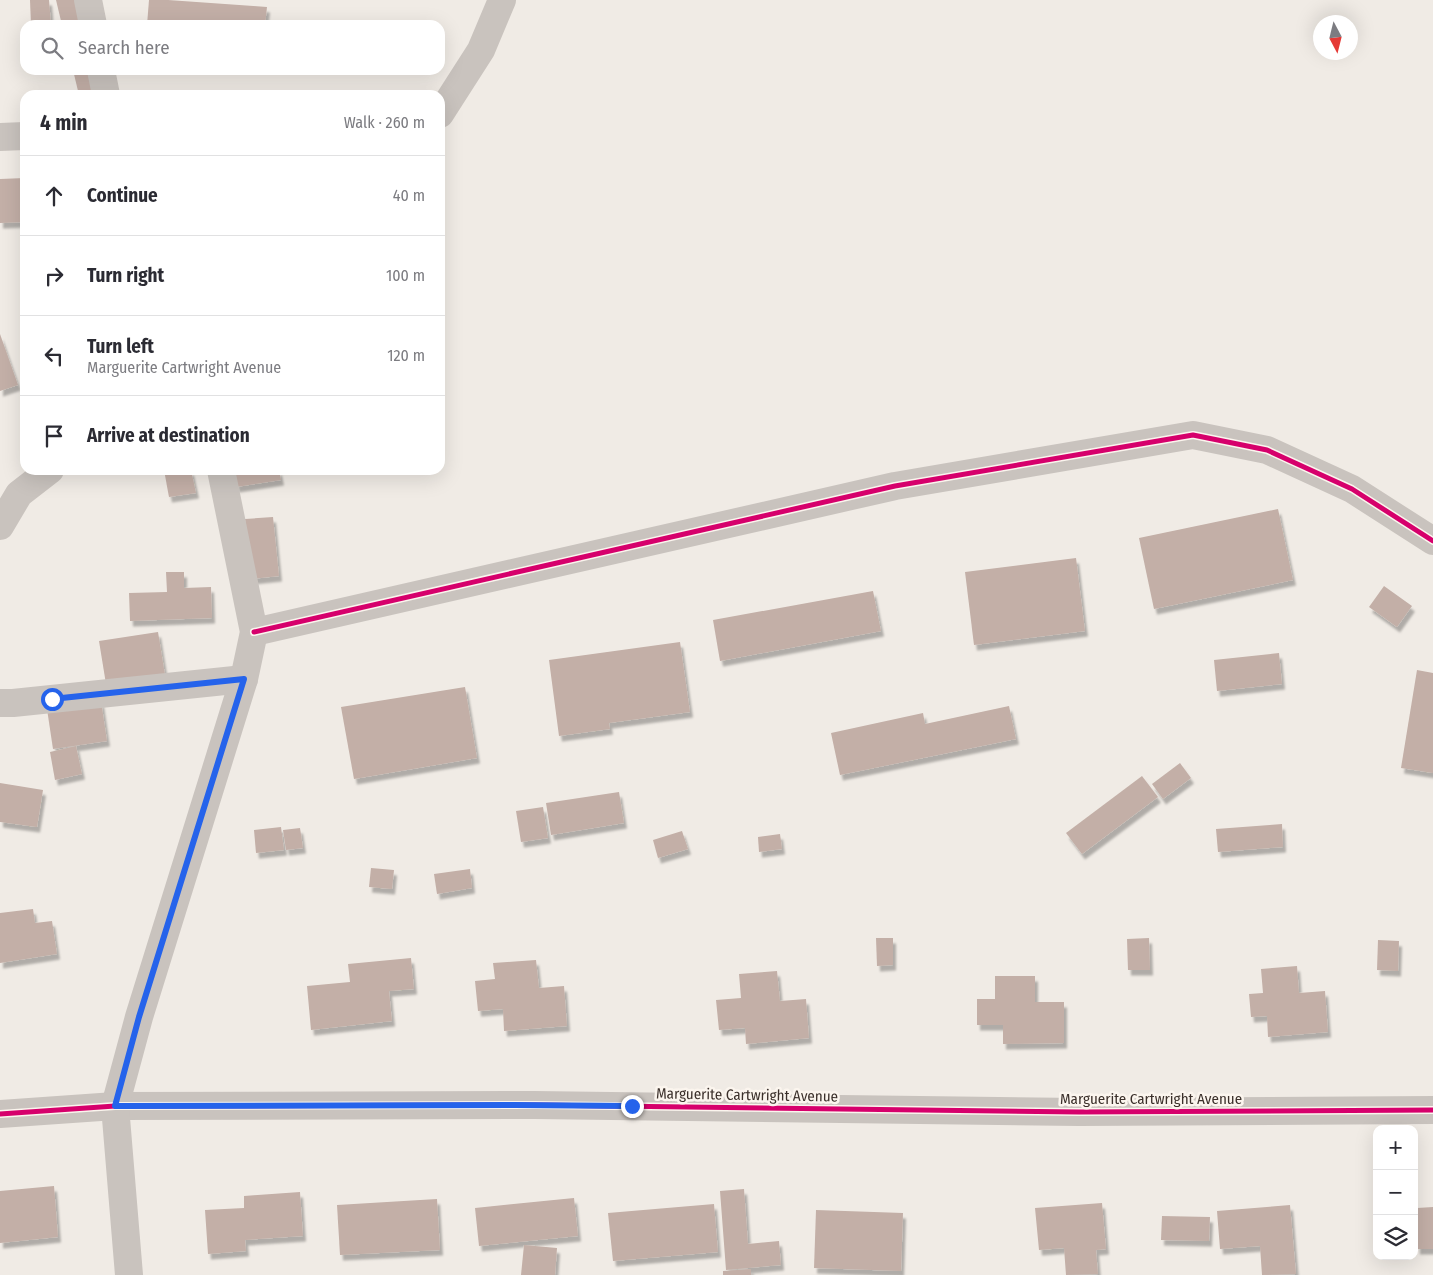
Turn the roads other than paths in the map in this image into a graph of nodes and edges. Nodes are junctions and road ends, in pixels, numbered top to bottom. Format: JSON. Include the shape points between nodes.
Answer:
{"nodes":[{"id":1,"x":88,"y":0,"type":"edge"},
{"id":2,"x":502,"y":0,"type":"edge"},
{"id":3,"x":92,"y":20,"type":"edge"},
{"id":4,"x":102,"y":75,"type":"edge"},
{"id":5,"x":105,"y":90,"type":"edge"},
{"id":6,"x":445,"y":106,"type":"edge"},
{"id":7,"x":20,"y":136,"type":"edge"},
{"id":8,"x":0,"y":137,"type":"edge"},
{"id":9,"x":44,"y":475,"type":"edge"},
{"id":10,"x":222,"y":475,"type":"edge"},
{"id":11,"x":0,"y":526,"type":"edge"},
{"id":12,"x":1433,"y":541,"type":"edge"},
{"id":13,"x":254,"y":632,"type":"junction"},
{"id":14,"x":244,"y":679,"type":"junction"},
{"id":15,"x":4,"y":698,"type":"edge"},
{"id":16,"x":115,"y":1106,"type":"junction"},
{"id":17,"x":1433,"y":1110,"type":"edge"},
{"id":18,"x":0,"y":1114,"type":"edge"},
{"id":19,"x":130,"y":1275,"type":"edge"}],
"edges":[{"from":1,"to":3,"type":"street"},
{"from":2,"to":6,"type":"street","via":[[481,50]]},
{"from":4,"to":5,"type":"street"},
{"from":7,"to":8,"type":"street"},
{"from":9,"to":11,"type":"street","via":[[19,494]]},
{"from":10,"to":13,"type":"street"},
{"from":12,"to":13,"type":"street","via":[[1352,489],[1267,450],[1193,435],[895,486]]},
{"from":13,"to":14,"type":"street"},
{"from":14,"to":15,"type":"street"},
{"from":14,"to":16,"type":"street"},
{"from":16,"to":17,"type":"street","name":"Marguerite Cartwright Avenue","via":[[535,1105],[1079,1112]]},
{"from":16,"to":18,"type":"street","name":"Marguerite Cartwright Avenue"},
{"from":16,"to":19,"type":"street"}]}
